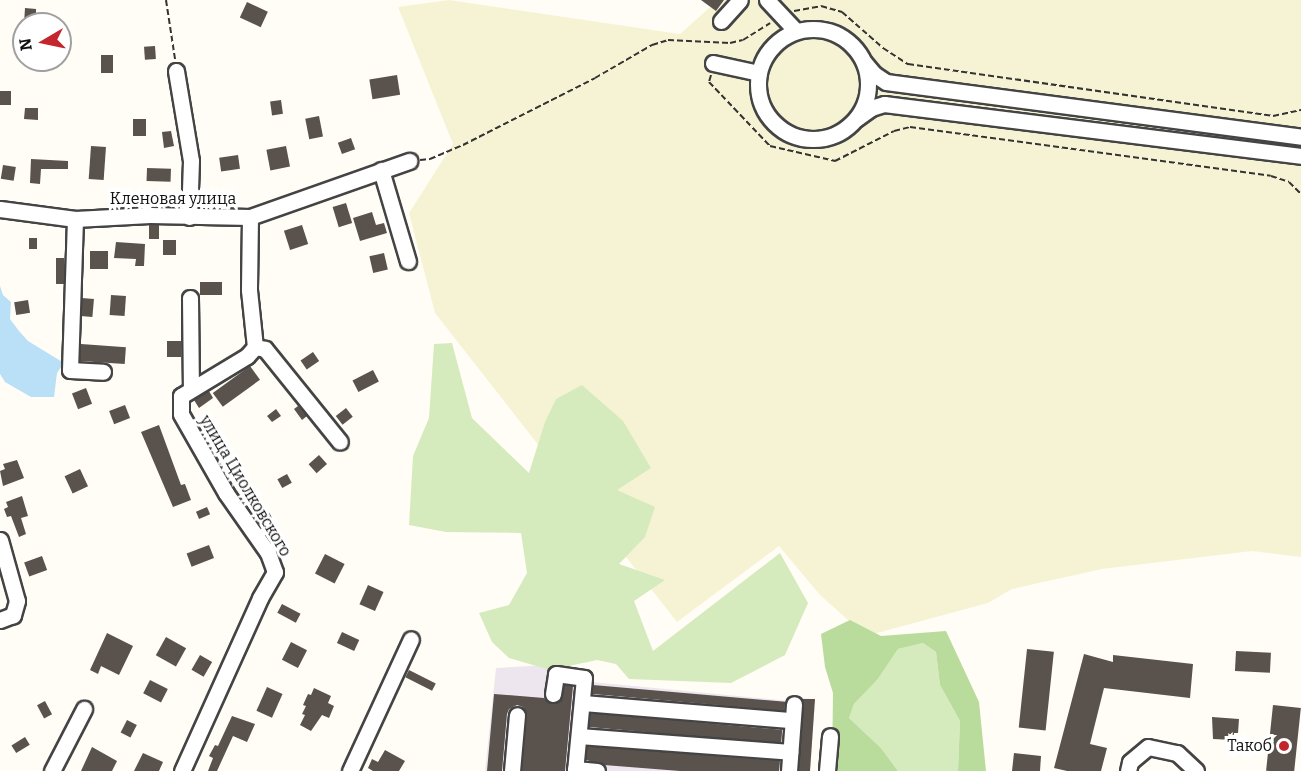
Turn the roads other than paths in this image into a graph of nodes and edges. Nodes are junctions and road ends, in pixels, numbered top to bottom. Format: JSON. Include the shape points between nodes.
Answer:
{"nodes":[{"id":1,"x":740,"y":0,"type":"edge"},
{"id":2,"x":767,"y":0,"type":"edge"},
{"id":3,"x":721,"y":21,"type":"dead end"},
{"id":4,"x":796,"y":31,"type":"junction"},
{"id":5,"x":864,"y":62,"type":"junction"},
{"id":6,"x":713,"y":63,"type":"road end"},
{"id":7,"x":176,"y":71,"type":"road end"},
{"id":8,"x":759,"y":73,"type":"junction"},
{"id":9,"x":856,"y":119,"type":"junction"},
{"id":10,"x":1301,"y":137,"type":"edge"},
{"id":11,"x":1301,"y":156,"type":"edge"},
{"id":12,"x":410,"y":161,"type":"road end"},
{"id":13,"x":381,"y":170,"type":"junction"},
{"id":14,"x":0,"y":209,"type":"edge"},
{"id":15,"x":189,"y":217,"type":"junction"},
{"id":16,"x":250,"y":217,"type":"junction"},
{"id":17,"x":75,"y":219,"type":"junction"},
{"id":18,"x":408,"y":261,"type":"dead end"},
{"id":19,"x":190,"y":298,"type":"dead end"},
{"id":20,"x":255,"y":347,"type":"junction"},
{"id":21,"x":103,"y":372,"type":"dead end"},
{"id":22,"x":191,"y":389,"type":"junction"},
{"id":23,"x":340,"y":442,"type":"dead end"},
{"id":24,"x":0,"y":540,"type":"edge"},
{"id":25,"x":0,"y":620,"type":"edge"},
{"id":26,"x":411,"y":639,"type":"dead end"},
{"id":27,"x":553,"y":694,"type":"dead end"},
{"id":28,"x":583,"y":703,"type":"junction"},
{"id":29,"x":84,"y":709,"type":"dead end"},
{"id":30,"x":517,"y":715,"type":"dead end"},
{"id":31,"x":579,"y":736,"type":"junction"},
{"id":32,"x":830,"y":736,"type":"dead end"},
{"id":33,"x":790,"y":752,"type":"junction"},
{"id":34,"x":575,"y":770,"type":"edge"},
{"id":35,"x":52,"y":771,"type":"edge"},
{"id":36,"x":182,"y":771,"type":"edge"},
{"id":37,"x":350,"y":771,"type":"edge"},
{"id":38,"x":512,"y":771,"type":"edge"},
{"id":39,"x":597,"y":771,"type":"edge"},
{"id":40,"x":789,"y":771,"type":"edge"},
{"id":41,"x":827,"y":771,"type":"edge"},
{"id":42,"x":1128,"y":771,"type":"edge"},
{"id":43,"x":1196,"y":771,"type":"edge"}],
"edges":[{"from":1,"to":3,"type":"street"},
{"from":2,"to":4,"type":"street"},
{"from":4,"to":5,"type":"street","via":[[816,28],[836,33],[852,45]]},
{"from":4,"to":8,"type":"street","via":[[772,47]]},
{"from":5,"to":9,"type":"street","via":[[867,96]]},
{"from":5,"to":10,"type":"street","via":[[886,82]]},
{"from":6,"to":8,"type":"street"},
{"from":7,"to":15,"type":"street","via":[[191,161]]},
{"from":8,"to":9,"type":"street","via":[[759,94],[766,114],[789,134],[810,140],[830,137]]},
{"from":9,"to":11,"type":"street","via":[[884,104]]},
{"from":12,"to":13,"type":"street","name":"Кленовая улица"},
{"from":13,"to":16,"type":"street","name":"Кленовая улица"},
{"from":13,"to":18,"type":"street"},
{"from":14,"to":17,"type":"street","name":"Кленовая улица"},
{"from":15,"to":16,"type":"street","name":"Кленовая улица"},
{"from":15,"to":17,"type":"street","name":"Кленовая улица"},
{"from":16,"to":20,"type":"street","via":[[249,290]]},
{"from":17,"to":21,"type":"street","via":[[70,370]]},
{"from":19,"to":22,"type":"street"},
{"from":20,"to":22,"type":"street","via":[[247,356]]},
{"from":20,"to":23,"type":"street","via":[[265,349]]},
{"from":22,"to":36,"type":"street","name":"улица Циолковского","via":[[181,396],[181,414],[226,493],[268,553],[275,572]]},
{"from":24,"to":25,"type":"street","via":[[16,601],[13,615]]},
{"from":26,"to":37,"type":"street"},
{"from":27,"to":28,"type":"street","via":[[556,674],[584,678]]},
{"from":28,"to":31,"type":"street"},
{"from":28,"to":33,"type":"street","via":[[793,712]]},
{"from":29,"to":35,"type":"street"},
{"from":30,"to":38,"type":"street"},
{"from":31,"to":33,"type":"street"},
{"from":31,"to":34,"type":"street"},
{"from":32,"to":41,"type":"street"},
{"from":33,"to":40,"type":"street"},
{"from":34,"to":39,"type":"street"},
{"from":42,"to":43,"type":"street","via":[[1130,762],[1148,747],[1177,753]]}]}
